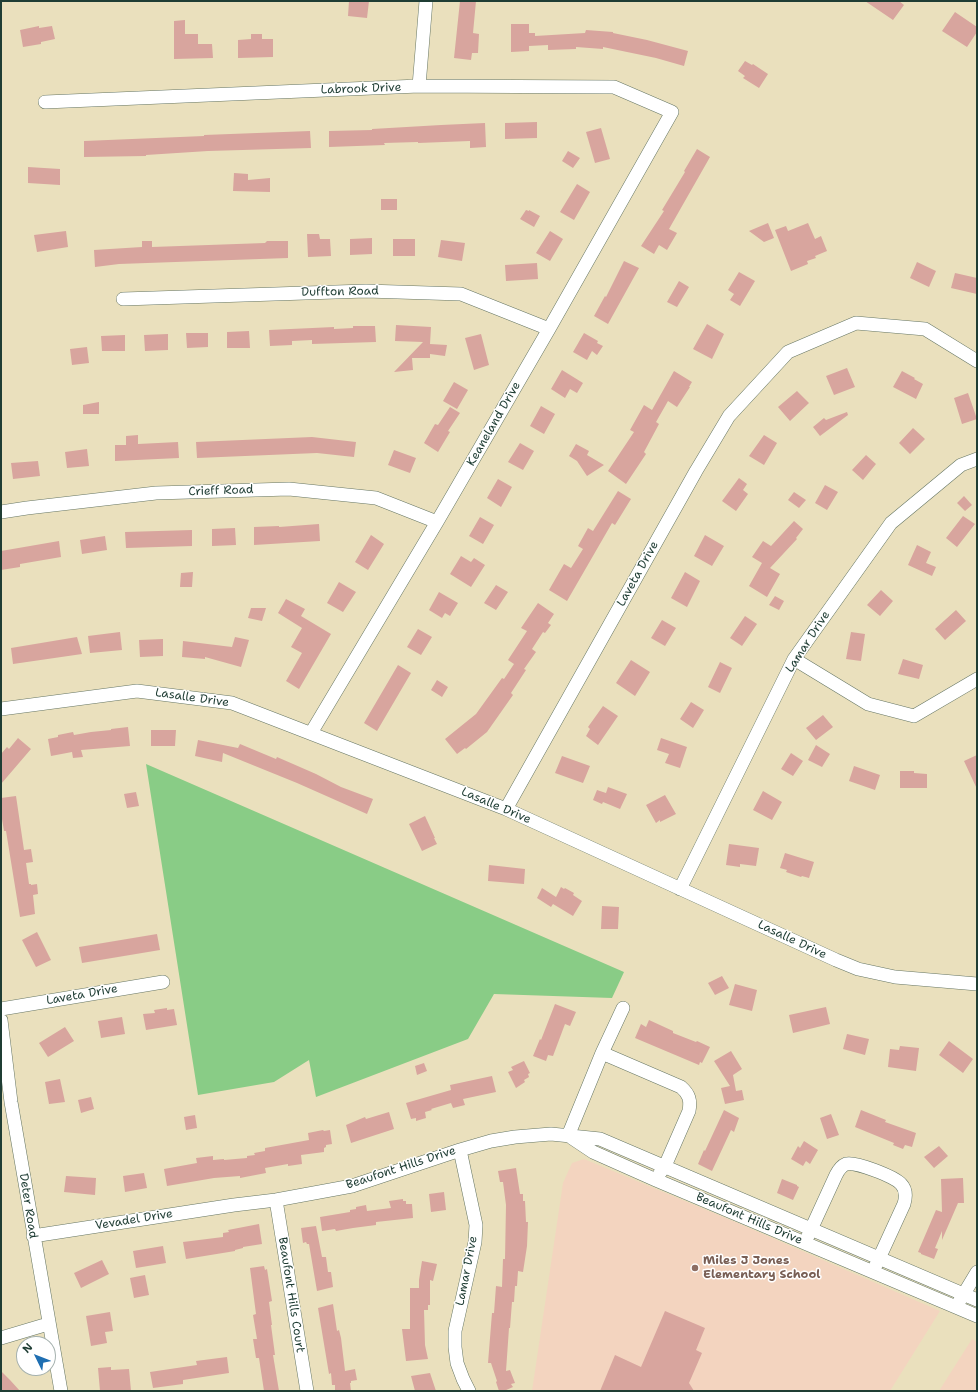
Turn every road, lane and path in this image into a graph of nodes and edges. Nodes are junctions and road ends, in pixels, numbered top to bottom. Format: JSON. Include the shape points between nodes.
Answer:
{"nodes":[{"id":1,"x":426,"y":1,"type":"edge"},
{"id":2,"x":419,"y":86,"type":"junction"},
{"id":3,"x":45,"y":102,"type":"dead end"},
{"id":4,"x":672,"y":112,"type":"joint"},
{"id":5,"x":123,"y":299,"type":"dead end"},
{"id":6,"x":549,"y":329,"type":"junction"},
{"id":7,"x":977,"y":361,"type":"edge"},
{"id":8,"x":977,"y":459,"type":"edge"},
{"id":9,"x":1,"y":512,"type":"edge"},
{"id":10,"x":437,"y":522,"type":"junction"},
{"id":11,"x":794,"y":659,"type":"junction"},
{"id":12,"x":977,"y":679,"type":"edge"},
{"id":13,"x":1,"y":709,"type":"edge"},
{"id":14,"x":311,"y":733,"type":"junction"},
{"id":15,"x":506,"y":809,"type":"junction"},
{"id":16,"x":680,"y":888,"type":"junction"},
{"id":17,"x":163,"y":982,"type":"dead end"},
{"id":18,"x":977,"y":984,"type":"edge"},
{"id":19,"x":623,"y":1008,"type":"dead end"},
{"id":20,"x":1,"y":1009,"type":"edge"},
{"id":21,"x":1,"y":1020,"type":"edge"},
{"id":22,"x":602,"y":1053,"type":"junction"},
{"id":23,"x":6,"y":1104,"type":"edge"},
{"id":24,"x":568,"y":1136,"type":"junction"},
{"id":25,"x":460,"y":1150,"type":"junction"},
{"id":26,"x":665,"y":1166,"type":"junction"},
{"id":27,"x":656,"y":1180,"type":"junction"},
{"id":28,"x":276,"y":1200,"type":"junction"},
{"id":29,"x":234,"y":1205,"type":"joint"},
{"id":30,"x":812,"y":1229,"type":"junction"},
{"id":31,"x":33,"y":1236,"type":"junction"},
{"id":32,"x":805,"y":1242,"type":"junction"},
{"id":33,"x":880,"y":1258,"type":"junction"},
{"id":34,"x":873,"y":1272,"type":"junction"},
{"id":35,"x":977,"y":1272,"type":"edge"},
{"id":36,"x":964,"y":1294,"type":"junction"},
{"id":37,"x":977,"y":1300,"type":"edge"},
{"id":38,"x":956,"y":1307,"type":"junction"},
{"id":39,"x":977,"y":1316,"type":"edge"},
{"id":40,"x":48,"y":1324,"type":"junction"},
{"id":41,"x":1,"y":1338,"type":"edge"},
{"id":42,"x":61,"y":1391,"type":"edge"},
{"id":43,"x":307,"y":1391,"type":"edge"},
{"id":44,"x":469,"y":1391,"type":"edge"}],
"edges":[{"from":1,"to":2,"type":"street"},
{"from":2,"to":3,"type":"street","name":"Labrook Drive"},
{"from":2,"to":4,"type":"street","name":"Labrook Drive","via":[[614,87]]},
{"from":4,"to":6,"type":"street","name":"Keaneland Drive"},
{"from":5,"to":6,"type":"street","name":"Duffton Road","via":[[366,291],[461,294]]},
{"from":6,"to":10,"type":"street","name":"Keaneland Drive"},
{"from":7,"to":15,"type":"street","name":"Laveta Drive","via":[[926,330],[856,323],[788,352],[729,416]]},
{"from":8,"to":11,"type":"street","name":"Lamar Drive","via":[[961,465],[890,523]]},
{"from":9,"to":10,"type":"street","name":"Crieff Road","via":[[156,493],[290,489],[376,498]]},
{"from":10,"to":14,"type":"street","name":"Keaneland Drive"},
{"from":11,"to":12,"type":"street","via":[[868,704],[914,716]]},
{"from":11,"to":16,"type":"street","name":"Lamar Drive"},
{"from":13,"to":14,"type":"street","name":"Lasalle Drive","via":[[137,691],[232,703]]},
{"from":14,"to":15,"type":"street","name":"Lasalle Drive"},
{"from":15,"to":16,"type":"street","name":"Lasalle Drive"},
{"from":16,"to":18,"type":"street","name":"Lasalle Drive","via":[[858,969],[895,977]]},
{"from":17,"to":20,"type":"street","name":"Laveta Drive"},
{"from":19,"to":22,"type":"street"},
{"from":21,"to":23,"type":"street","name":"Deter Road"},
{"from":22,"to":24,"type":"street"},
{"from":22,"to":26,"type":"street","via":[[681,1087],[689,1096],[690,1111]]},
{"from":23,"to":31,"type":"street","name":"Deter Road"},
{"from":24,"to":25,"type":"street","name":"Beaufont Hills Drive","via":[[515,1136]]},
{"from":24,"to":26,"type":"street","name":"Beaufont Hills Drive","via":[[600,1139]]},
{"from":24,"to":27,"type":"street","name":"Beaufont Hills Drive","via":[[593,1152]]},
{"from":25,"to":28,"type":"street","name":"Beaufont Hills Drive","via":[[352,1186]]},
{"from":25,"to":44,"type":"street","name":"Lamar Drive","via":[[476,1225],[475,1242],[455,1332],[458,1363]]},
{"from":26,"to":27,"type":"street"},
{"from":26,"to":30,"type":"street","name":"Beaufont Hills Drive"},
{"from":27,"to":32,"type":"street","name":"Beaufont Hills Drive"},
{"from":28,"to":29,"type":"street","name":"Beaufont Hills Drive"},
{"from":28,"to":43,"type":"street","name":"Beaufont Hills Court"},
{"from":29,"to":31,"type":"street","name":"Vevadel Drive"},
{"from":30,"to":32,"type":"street"},
{"from":30,"to":33,"type":"street","name":"Beaufont Hills Drive"},
{"from":30,"to":33,"type":"street","via":[[836,1175],[846,1164],[859,1165],[894,1179],[905,1189],[906,1197]]},
{"from":31,"to":40,"type":"street","name":"Deter Road"},
{"from":32,"to":34,"type":"street","name":"Beaufont Hills Drive"},
{"from":33,"to":34,"type":"street"},
{"from":33,"to":36,"type":"street","name":"Beaufont Hills Drive"},
{"from":34,"to":38,"type":"street","name":"Beaufont Hills Drive"},
{"from":35,"to":36,"type":"street"},
{"from":36,"to":37,"type":"street","name":"Beaufont Hills Drive"},
{"from":36,"to":38,"type":"street"},
{"from":38,"to":39,"type":"street","name":"Beaufont Hills Drive"},
{"from":40,"to":41,"type":"street"},
{"from":40,"to":42,"type":"street","name":"Deter Road"}]}
